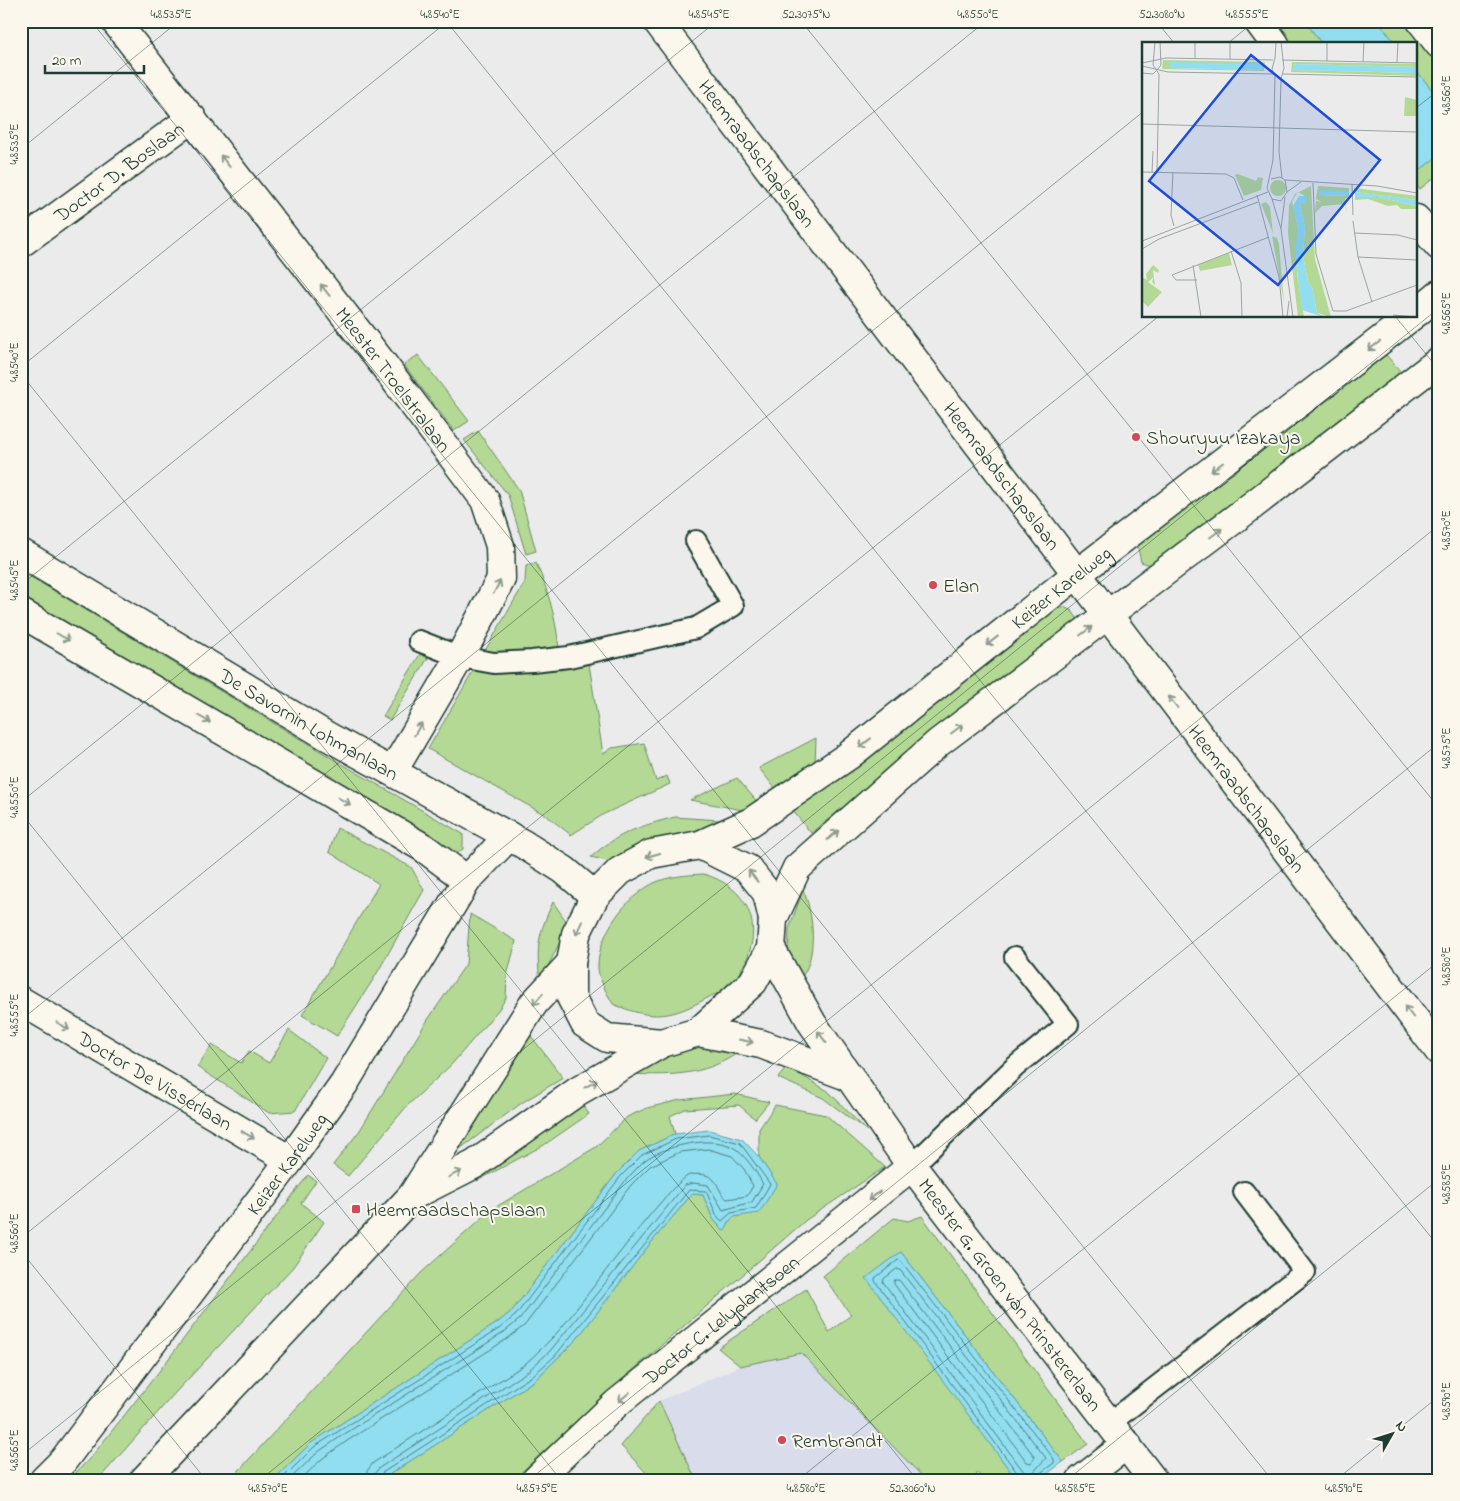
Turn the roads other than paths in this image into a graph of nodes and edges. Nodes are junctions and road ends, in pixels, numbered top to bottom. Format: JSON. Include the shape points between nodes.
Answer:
{"nodes":[{"id":1,"x":115,"y":21,"type":"edge"},
{"id":2,"x":657,"y":21,"type":"edge"},
{"id":3,"x":1258,"y":21,"type":"edge"},
{"id":4,"x":1421,"y":21,"type":"edge"},
{"id":5,"x":1274,"y":42,"type":"edge"},
{"id":6,"x":1439,"y":44,"type":"edge"},
{"id":7,"x":192,"y":118,"type":"junction"},
{"id":8,"x":1418,"y":220,"type":"edge"},
{"id":9,"x":21,"y":243,"type":"edge"},
{"id":10,"x":1439,"y":246,"type":"edge"},
{"id":11,"x":1439,"y":294,"type":"edge"},
{"id":12,"x":1418,"y":311,"type":"edge"},
{"id":13,"x":1409,"y":318,"type":"edge"},
{"id":14,"x":1439,"y":361,"type":"edge"},
{"id":15,"x":696,"y":541,"type":"dead end"},
{"id":16,"x":21,"y":553,"type":"edge"},
{"id":17,"x":1076,"y":574,"type":"junction"},
{"id":18,"x":21,"y":613,"type":"edge"},
{"id":19,"x":1107,"y":614,"type":"junction"},
{"id":20,"x":419,"y":641,"type":"dead end"},
{"id":21,"x":460,"y":657,"type":"junction"},
{"id":22,"x":393,"y":771,"type":"junction"},
{"id":23,"x":509,"y":836,"type":"junction"},
{"id":24,"x":700,"y":845,"type":"junction"},
{"id":25,"x":467,"y":880,"type":"junction"},
{"id":26,"x":595,"y":896,"type":"junction"},
{"id":27,"x":773,"y":919,"type":"junction"},
{"id":28,"x":772,"y":949,"type":"junction"},
{"id":29,"x":1015,"y":957,"type":"dead end"},
{"id":30,"x":570,"y":963,"type":"junction"},
{"id":31,"x":21,"y":1001,"type":"edge"},
{"id":32,"x":698,"y":1032,"type":"junction"},
{"id":33,"x":662,"y":1043,"type":"junction"},
{"id":34,"x":1439,"y":1051,"type":"edge"},
{"id":35,"x":850,"y":1077,"type":"junction"},
{"id":36,"x":290,"y":1160,"type":"junction"},
{"id":37,"x":912,"y":1166,"type":"junction"},
{"id":38,"x":1244,"y":1192,"type":"dead end"},
{"id":39,"x":412,"y":1196,"type":"junction"},
{"id":40,"x":1110,"y":1422,"type":"junction"},
{"id":41,"x":1127,"y":1444,"type":"junction"},
{"id":42,"x":44,"y":1480,"type":"edge"},
{"id":43,"x":144,"y":1480,"type":"edge"},
{"id":44,"x":536,"y":1480,"type":"edge"},
{"id":45,"x":1081,"y":1480,"type":"edge"},
{"id":46,"x":1153,"y":1480,"type":"edge"}],
"edges":[{"from":1,"to":7,"type":"street","name":"Meester Troelstralaan"},
{"from":2,"to":17,"type":"street","name":"Heemraadschapslaan"},
{"from":3,"to":5,"type":"street"},
{"from":4,"to":6,"type":"street"},
{"from":7,"to":9,"type":"street","name":"Doctor D. Boslaan"},
{"from":21,"to":7,"type":"street","name":"Meester Troelstralaan","one_way":true,"via":[[501,579],[500,546],[485,500]]},
{"from":8,"to":10,"type":"street"},
{"from":11,"to":12,"type":"street"},
{"from":13,"to":17,"type":"street","name":"Keizer Karelweg","one_way":true},
{"from":19,"to":14,"type":"street","one_way":true},
{"from":15,"to":21,"type":"lane","via":[[733,606],[696,628],[569,657],[494,663]]},
{"from":16,"to":22,"type":"street","name":"De Savornin Lohmanlaan","via":[[327,736]]},
{"from":17,"to":19,"type":"street","name":"Heemraadschapslaan"},
{"from":17,"to":24,"type":"street","name":"Keizer Karelweg","one_way":true,"via":[[848,756],[751,822]]},
{"from":18,"to":25,"type":"street","one_way":true,"via":[[424,848]]},
{"from":27,"to":19,"type":"street","one_way":true,"via":[[797,868],[811,854],[938,743]]},
{"from":34,"to":19,"type":"street","name":"Heemraadschapslaan","one_way":true},
{"from":20,"to":21,"type":"lane"},
{"from":22,"to":21,"type":"street","name":"Meester Troelstralaan","one_way":true},
{"from":22,"to":23,"type":"street","name":"De Savornin Lohmanlaan"},
{"from":23,"to":25,"type":"street","name":"Keizer Karelweg"},
{"from":23,"to":26,"type":"street","name":"De Savornin Lohmanlaan","via":[[564,870]]},
{"from":24,"to":26,"type":"street","name":"Keizer Karelweg","one_way":true,"via":[[651,854],[620,871]]},
{"from":27,"to":24,"type":"street","one_way":true,"via":[[766,892],[748,868]]},
{"from":25,"to":36,"type":"street","name":"Keizer Karelweg","via":[[344,1084]]},
{"from":26,"to":30,"type":"street","name":"Keizer Karelweg","one_way":true,"via":[[576,934]]},
{"from":27,"to":28,"type":"street"},
{"from":28,"to":32,"type":"street","via":[[753,982]]},
{"from":35,"to":28,"type":"street","name":"Meester G. Groen van Prinstererlaan","one_way":true,"via":[[812,1023]]},
{"from":29,"to":37,"type":"lane","name":"Meester G. Groen van Prinstererlaan","via":[[1068,1024],[1015,1067]]},
{"from":30,"to":33,"type":"street","name":"Keizer Karelweg","via":[[571,997],[585,1024],[607,1038]]},
{"from":30,"to":39,"type":"street","one_way":true,"via":[[529,1011]]},
{"from":31,"to":36,"type":"street","name":"Doctor De Visserlaan","one_way":true},
{"from":32,"to":33,"type":"street"},
{"from":32,"to":35,"type":"street","one_way":true,"via":[[761,1044]]},
{"from":39,"to":33,"type":"street","one_way":true,"via":[[475,1164],[578,1091]]},
{"from":35,"to":37,"type":"street","name":"Meester G. Groen van Prinstererlaan"},
{"from":36,"to":42,"type":"street","name":"Keizer Karelweg","via":[[63,1461]]},
{"from":37,"to":40,"type":"street","name":"Meester G. Groen van Prinstererlaan"},
{"from":37,"to":44,"type":"street","name":"Doctor C. Lelyplantsoen","one_way":true,"via":[[617,1403]]},
{"from":38,"to":40,"type":"lane","name":"Meester G. Groen van Prinstererlaan","via":[[1305,1272]]},
{"from":39,"to":43,"type":"street"},
{"from":40,"to":41,"type":"street","name":"Meester G. Groen van Prinstererlaan"},
{"from":41,"to":45,"type":"street"},
{"from":41,"to":46,"type":"street","name":"Meester G. Groen van Prinstererlaan"}]}
